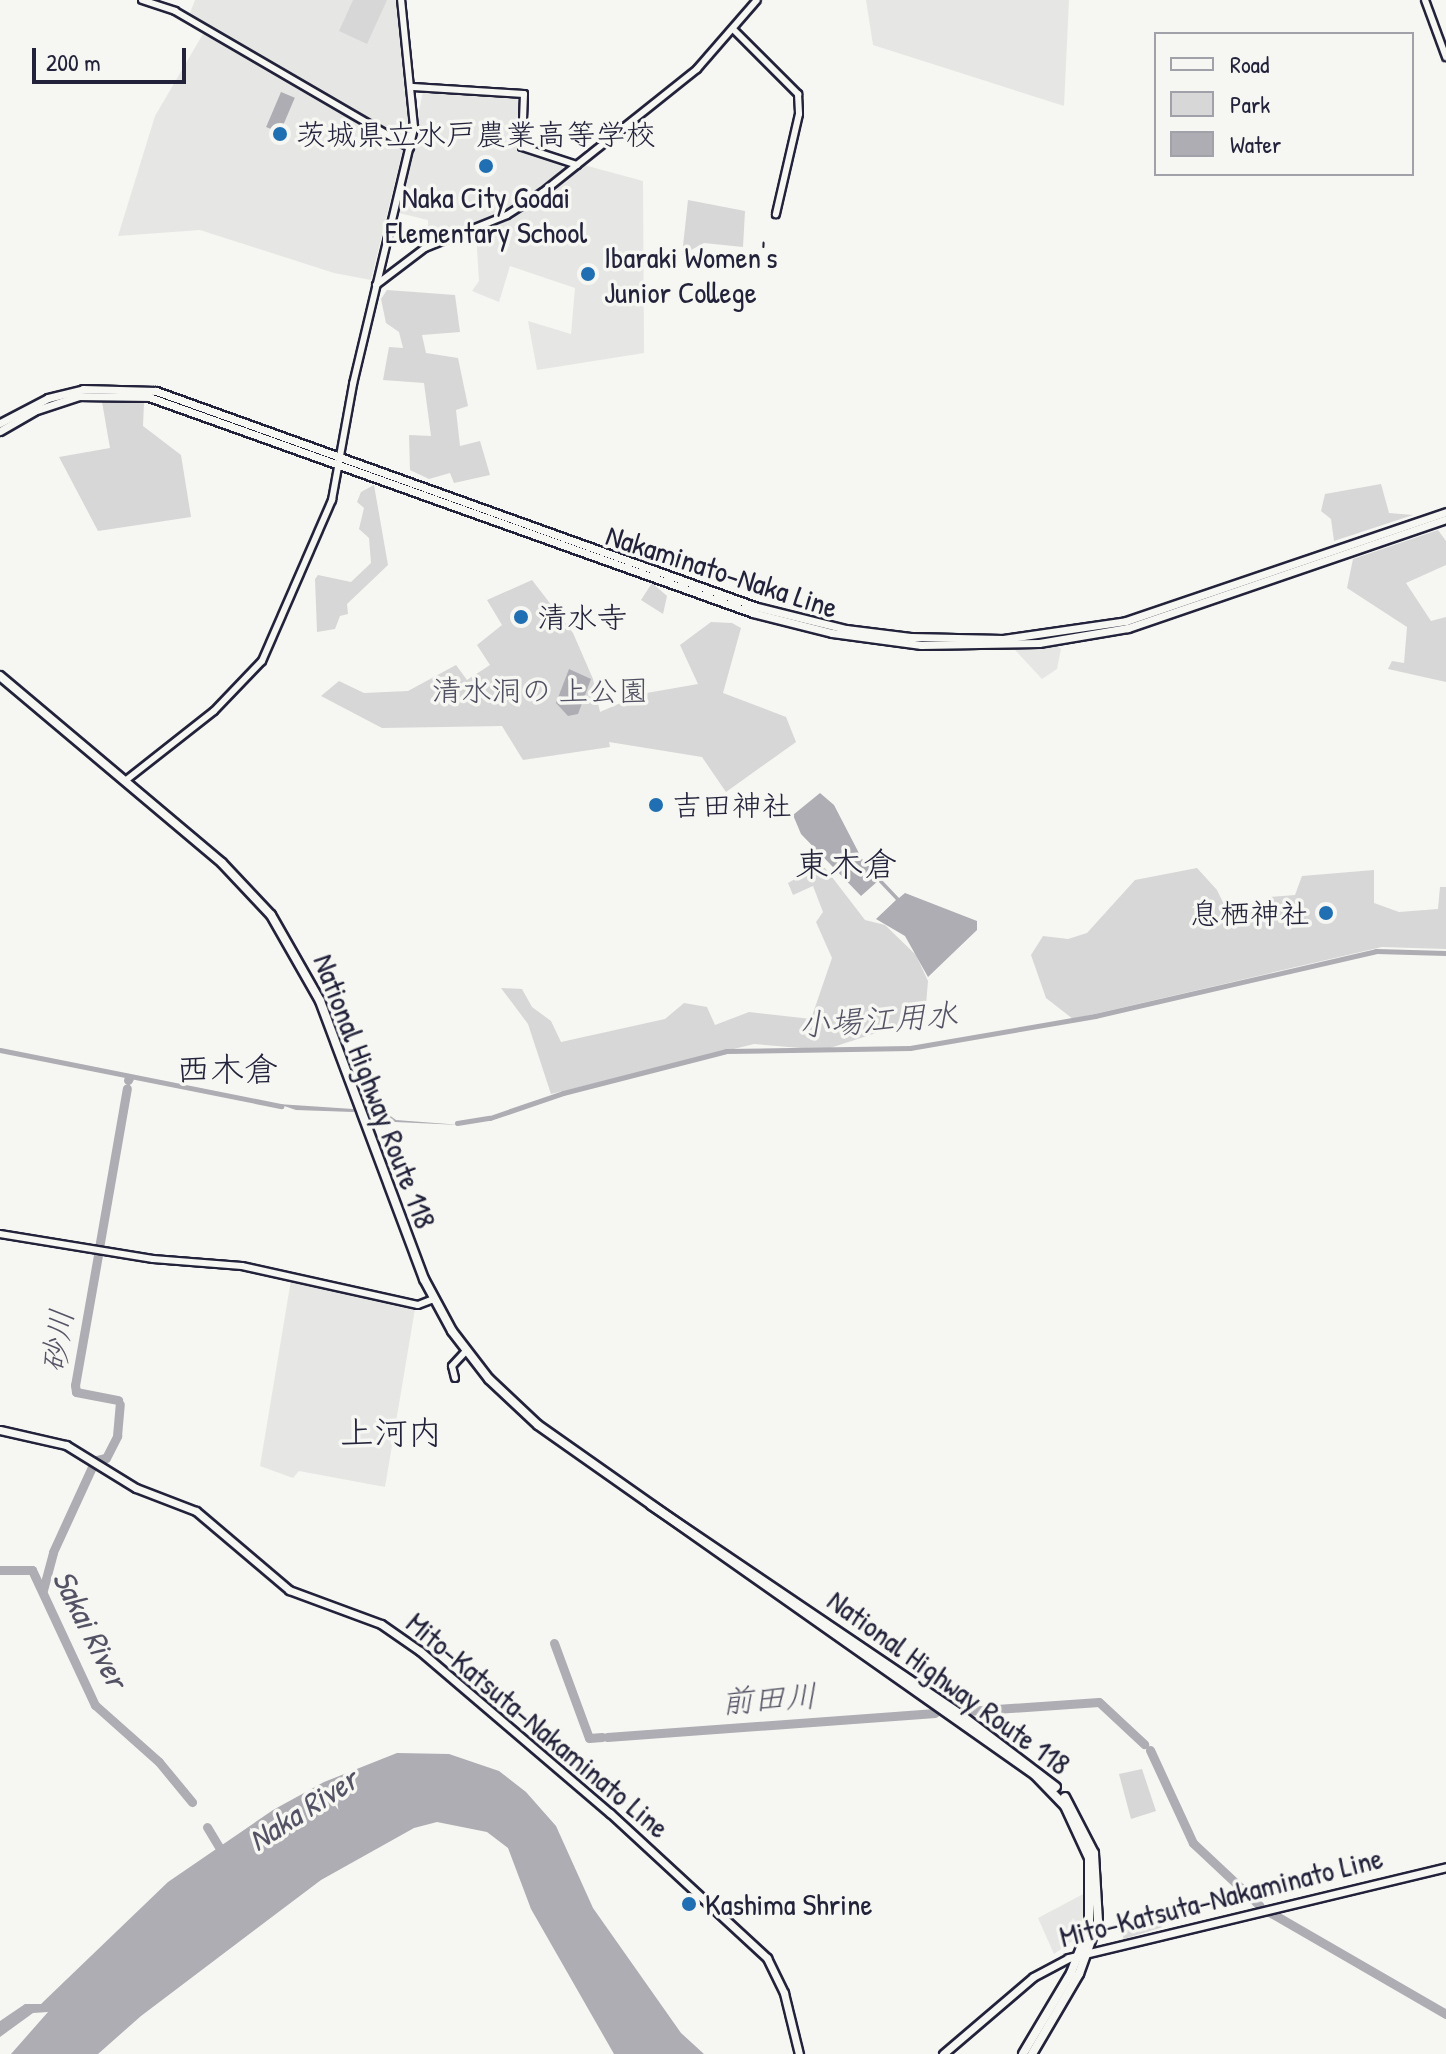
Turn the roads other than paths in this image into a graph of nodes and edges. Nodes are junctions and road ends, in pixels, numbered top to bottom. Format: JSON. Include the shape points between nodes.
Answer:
{"nodes":[{"id":1,"x":142,"y":0,"type":"edge"},
{"id":2,"x":401,"y":0,"type":"edge"},
{"id":3,"x":757,"y":0,"type":"edge"},
{"id":4,"x":1425,"y":0,"type":"edge"},
{"id":5,"x":734,"y":30,"type":"junction"},
{"id":6,"x":1446,"y":57,"type":"edge"},
{"id":7,"x":413,"y":87,"type":"junction"},
{"id":8,"x":410,"y":148,"type":"junction"},
{"id":9,"x":577,"y":165,"type":"junction"},
{"id":10,"x":776,"y":214,"type":"dead end"},
{"id":11,"x":376,"y":285,"type":"junction"},
{"id":12,"x":0,"y":423,"type":"edge"},
{"id":13,"x":0,"y":431,"type":"edge"},
{"id":14,"x":341,"y":459,"type":"junction"},
{"id":15,"x":1446,"y":512,"type":"edge"},
{"id":16,"x":1446,"y":519,"type":"edge"},
{"id":17,"x":0,"y":676,"type":"edge"},
{"id":18,"x":125,"y":781,"type":"junction"},
{"id":19,"x":0,"y":1234,"type":"edge"},
{"id":20,"x":434,"y":1299,"type":"junction"},
{"id":21,"x":466,"y":1351,"type":"junction"},
{"id":22,"x":455,"y":1378,"type":"dead end"},
{"id":23,"x":0,"y":1430,"type":"edge"},
{"id":24,"x":1446,"y":1867,"type":"edge"},
{"id":25,"x":1085,"y":1954,"type":"junction"},
{"id":26,"x":799,"y":2054,"type":"edge"},
{"id":27,"x":943,"y":2054,"type":"edge"},
{"id":28,"x":1023,"y":2054,"type":"edge"},
{"id":29,"x":1032,"y":2054,"type":"edge"}],
"edges":[{"from":1,"to":8,"type":"street","via":[[175,11]]},
{"from":2,"to":7,"type":"street"},
{"from":3,"to":5,"type":"street"},
{"from":4,"to":6,"type":"street"},
{"from":5,"to":9,"type":"street","via":[[697,69]]},
{"from":5,"to":10,"type":"street","via":[[798,94],[799,114]]},
{"from":7,"to":8,"type":"street"},
{"from":7,"to":9,"type":"street","via":[[524,94],[522,147]]},
{"from":8,"to":11,"type":"street"},
{"from":9,"to":11,"type":"street","via":[[516,211],[425,248]]},
{"from":11,"to":14,"type":"street"},
{"from":12,"to":14,"type":"main road","name":"Nakaminato-Naka Line","via":[[65,393],[119,387],[168,394]]},
{"from":13,"to":14,"type":"main road","name":"Nakaminato-Naka Line","via":[[66,399],[136,394]]},
{"from":14,"to":15,"type":"main road","name":"Nakaminato-Naka Line","via":[[757,607],[846,629],[921,638],[1003,639],[1126,621]]},
{"from":14,"to":16,"type":"main road","name":"Nakaminato-Naka Line","via":[[753,613],[832,633],[921,645],[1039,643],[1128,628]]},
{"from":14,"to":18,"type":"street","via":[[326,516],[262,661],[214,711]]},
{"from":17,"to":18,"type":"highway","name":"National Highway Route 118"},
{"from":18,"to":20,"type":"highway","name":"National Highway Route 118","via":[[240,879],[293,948],[320,1001]]},
{"from":19,"to":20,"type":"street","via":[[153,1259],[242,1266],[418,1305]]},
{"from":20,"to":21,"type":"highway","name":"National Highway Route 118"},
{"from":21,"to":22,"type":"street","via":[[452,1366]]},
{"from":21,"to":25,"type":"highway","name":"National Highway Route 118","via":[[538,1425],[1056,1794],[1080,1829],[1089,1858],[1091,1915]]},
{"from":23,"to":26,"type":"main road","name":"Mito-Katsuta-Nakaminato Line","via":[[66,1445],[136,1488],[192,1509],[289,1590],[381,1624],[420,1651],[610,1813],[767,1958],[784,1993]]},
{"from":24,"to":25,"type":"main road","name":"Mito-Katsuta-Nakaminato Line"},
{"from":25,"to":27,"type":"main road","name":"Mito-Katsuta-Nakaminato Line","via":[[1033,1977]]},
{"from":25,"to":28,"type":"highway","name":"National Highway Route 118"},
{"from":25,"to":29,"type":"highway","name":"National Highway Route 118"}]}
